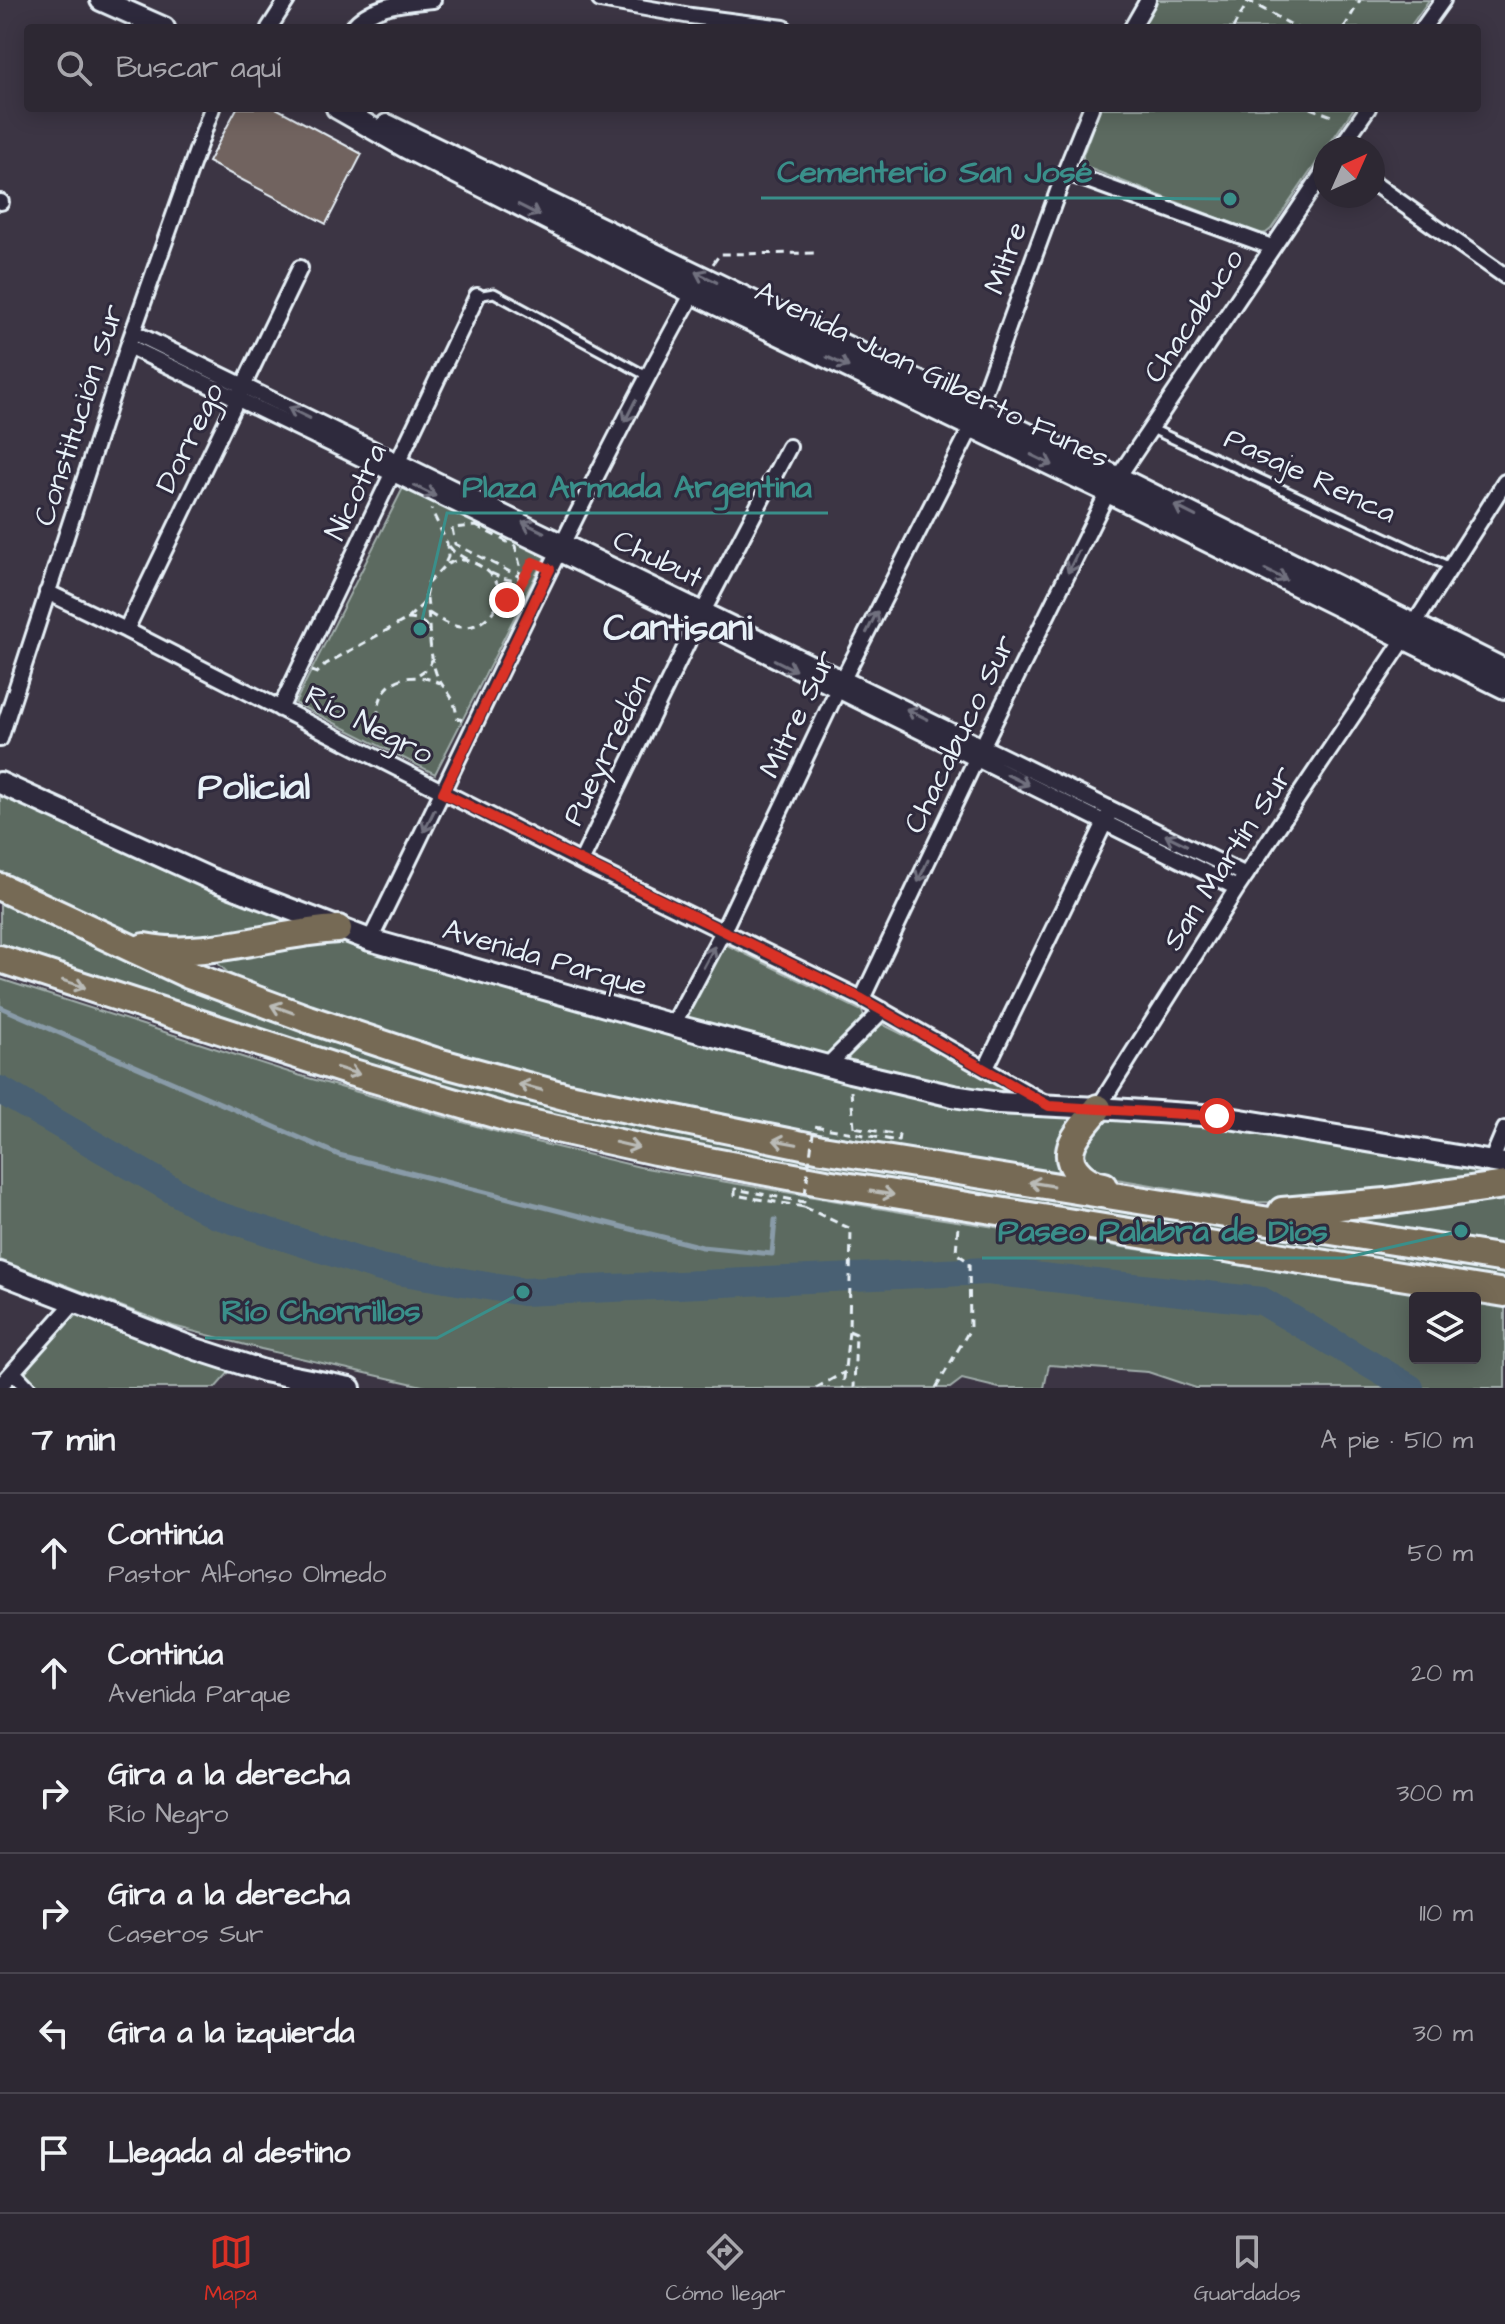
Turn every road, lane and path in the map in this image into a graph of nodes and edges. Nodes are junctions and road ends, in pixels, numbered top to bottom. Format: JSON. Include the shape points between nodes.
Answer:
{"nodes":[{"id":1,"x":101,"y":0,"type":"edge"},
{"id":2,"x":287,"y":0,"type":"edge"},
{"id":3,"x":433,"y":0,"type":"edge"},
{"id":4,"x":600,"y":0,"type":"edge"},
{"id":5,"x":701,"y":0,"type":"edge"},
{"id":6,"x":1148,"y":0,"type":"edge"},
{"id":7,"x":1248,"y":0,"type":"edge"},
{"id":8,"x":1360,"y":0,"type":"edge"},
{"id":9,"x":1443,"y":0,"type":"edge"},
{"id":10,"x":691,"y":16,"type":"junction"},
{"id":11,"x":155,"y":24,"type":"edge"},
{"id":12,"x":272,"y":24,"type":"edge"},
{"id":13,"x":355,"y":24,"type":"edge"},
{"id":14,"x":753,"y":24,"type":"edge"},
{"id":15,"x":1134,"y":24,"type":"edge"},
{"id":16,"x":1235,"y":24,"type":"edge"},
{"id":17,"x":1290,"y":24,"type":"edge"},
{"id":18,"x":1346,"y":24,"type":"edge"},
{"id":19,"x":1426,"y":24,"type":"edge"},
{"id":20,"x":211,"y":112,"type":"edge"},
{"id":21,"x":344,"y":112,"type":"edge"},
{"id":22,"x":358,"y":112,"type":"edge"},
{"id":23,"x":1089,"y":112,"type":"edge"},
{"id":24,"x":1321,"y":112,"type":"edge"},
{"id":25,"x":1365,"y":112,"type":"edge"},
{"id":26,"x":1332,"y":116,"type":"dead end"},
{"id":27,"x":1348,"y":136,"type":"edge"},
{"id":28,"x":1065,"y":172,"type":"junction"},
{"id":29,"x":1313,"y":187,"type":"edge"},
{"id":30,"x":1385,"y":191,"type":"edge"},
{"id":31,"x":1272,"y":247,"type":"junction"},
{"id":32,"x":819,"y":253,"type":"dead end"},
{"id":33,"x":300,"y":268,"type":"dead end"},
{"id":34,"x":1505,"y":276,"type":"edge"},
{"id":35,"x":699,"y":285,"type":"junction"},
{"id":36,"x":477,"y":296,"type":"joint"},
{"id":37,"x":131,"y":339,"type":"junction"},
{"id":38,"x":647,"y":376,"type":"junction"},
{"id":39,"x":240,"y":393,"type":"junction"},
{"id":40,"x":975,"y":418,"type":"junction"},
{"id":41,"x":1150,"y":429,"type":"junction"},
{"id":42,"x":789,"y":447,"type":"dead end"},
{"id":43,"x":396,"y":469,"type":"junction"},
{"id":44,"x":1505,"y":482,"type":"edge"},
{"id":45,"x":1113,"y":484,"type":"junction"},
{"id":46,"x":419,"y":488,"type":"junction"},
{"id":47,"x":452,"y":528,"type":"junction"},
{"id":48,"x":441,"y":529,"type":"junction"},
{"id":49,"x":447,"y":543,"type":"junction"},
{"id":50,"x":560,"y":548,"type":"junction"},
{"id":51,"x":467,"y":550,"type":"junction"},
{"id":52,"x":484,"y":558,"type":"junction"},
{"id":53,"x":470,"y":561,"type":"junction"},
{"id":54,"x":480,"y":565,"type":"junction"},
{"id":55,"x":444,"y":566,"type":"junction"},
{"id":56,"x":501,"y":567,"type":"junction"},
{"id":57,"x":1450,"y":567,"type":"junction"},
{"id":58,"x":521,"y":569,"type":"junction"},
{"id":59,"x":550,"y":569,"type":"junction"},
{"id":60,"x":490,"y":572,"type":"junction"},
{"id":61,"x":526,"y":574,"type":"junction"},
{"id":62,"x":47,"y":592,"type":"junction"},
{"id":63,"x":427,"y":595,"type":"junction"},
{"id":64,"x":495,"y":609,"type":"junction"},
{"id":65,"x":429,"y":613,"type":"junction"},
{"id":66,"x":701,"y":616,"type":"junction"},
{"id":67,"x":407,"y":619,"type":"junction"},
{"id":68,"x":126,"y":630,"type":"junction"},
{"id":69,"x":430,"y":632,"type":"junction"},
{"id":70,"x":1409,"y":632,"type":"junction"},
{"id":71,"x":432,"y":659,"type":"junction"},
{"id":72,"x":301,"y":665,"type":"junction"},
{"id":73,"x":1505,"y":670,"type":"edge"},
{"id":74,"x":416,"y":676,"type":"junction"},
{"id":75,"x":440,"y":683,"type":"junction"},
{"id":76,"x":840,"y":684,"type":"junction"},
{"id":77,"x":1505,"y":688,"type":"edge"},
{"id":78,"x":280,"y":709,"type":"junction"},
{"id":79,"x":475,"y":726,"type":"junction"},
{"id":80,"x":0,"y":739,"type":"edge"},
{"id":81,"x":979,"y":752,"type":"junction"},
{"id":82,"x":389,"y":765,"type":"junction"},
{"id":83,"x":0,"y":783,"type":"edge"},
{"id":84,"x":443,"y":793,"type":"junction"},
{"id":85,"x":1108,"y":816,"type":"junction"},
{"id":86,"x":581,"y":862,"type":"junction"},
{"id":87,"x":1246,"y":875,"type":"junction"},
{"id":88,"x":0,"y":887,"type":"edge"},
{"id":89,"x":1237,"y":888,"type":"junction"},
{"id":90,"x":338,"y":929,"type":"junction"},
{"id":91,"x":723,"y":931,"type":"junction"},
{"id":92,"x":111,"y":940,"type":"junction"},
{"id":93,"x":370,"y":940,"type":"junction"},
{"id":94,"x":0,"y":959,"type":"edge"},
{"id":95,"x":862,"y":999,"type":"junction"},
{"id":96,"x":883,"y":1010,"type":"junction"},
{"id":97,"x":673,"y":1025,"type":"junction"},
{"id":98,"x":827,"y":1066,"type":"junction"},
{"id":99,"x":986,"y":1068,"type":"junction"},
{"id":100,"x":850,"y":1072,"type":"junction"},
{"id":101,"x":1049,"y":1106,"type":"junction"},
{"id":102,"x":1098,"y":1108,"type":"junction"},
{"id":103,"x":1505,"y":1129,"type":"edge"},
{"id":104,"x":1500,"y":1170,"type":"edge"},
{"id":105,"x":959,"y":1205,"type":"junction"},
{"id":106,"x":1230,"y":1213,"type":"junction"},
{"id":107,"x":1505,"y":1259,"type":"edge"},
{"id":108,"x":0,"y":1273,"type":"edge"},
{"id":109,"x":1505,"y":1293,"type":"edge"},
{"id":110,"x":74,"y":1303,"type":"junction"},
{"id":111,"x":849,"y":1331,"type":"junction"},
{"id":112,"x":13,"y":1372,"type":"junction"},
{"id":113,"x":845,"y":1372,"type":"junction"},
{"id":114,"x":0,"y":1386,"type":"edge"},
{"id":115,"x":28,"y":1388,"type":"edge"},
{"id":116,"x":350,"y":1388,"type":"edge"},
{"id":117,"x":816,"y":1388,"type":"edge"},
{"id":118,"x":843,"y":1388,"type":"edge"},
{"id":119,"x":854,"y":1388,"type":"edge"},
{"id":120,"x":936,"y":1388,"type":"edge"}],
"edges":[{"from":1,"to":11,"type":"main road"},
{"from":2,"to":12,"type":"street"},
{"from":3,"to":13,"type":"street","via":[[372,11]]},
{"from":4,"to":10,"type":"street"},
{"from":5,"to":10,"type":"street"},
{"from":6,"to":15,"type":"street"},
{"from":7,"to":16,"type":"path"},
{"from":7,"to":17,"type":"path"},
{"from":8,"to":18,"type":"path"},
{"from":9,"to":19,"type":"street"},
{"from":10,"to":14,"type":"street"},
{"from":20,"to":37,"type":"street","name":"Constitución Sur"},
{"from":21,"to":35,"type":"main road","name":"Avenida Juan Gilberto Funes","one_way":true,"via":[[407,148]]},
{"from":22,"to":35,"type":"main road","name":"Avenida Juan Gilberto Funes","via":[[408,133]]},
{"from":23,"to":28,"type":"street","name":"Mitre"},
{"from":24,"to":26,"type":"path"},
{"from":25,"to":27,"type":"street"},
{"from":28,"to":31,"type":"street"},
{"from":28,"to":40,"type":"street","name":"Mitre"},
{"from":29,"to":31,"type":"street","name":"Chacabuco"},
{"from":30,"to":34,"type":"street"},
{"from":31,"to":41,"type":"street","name":"Chacabuco"},
{"from":32,"to":35,"type":"path","via":[[720,254]]},
{"from":33,"to":39,"type":"street","name":"Dorrego"},
{"from":35,"to":38,"type":"street"},
{"from":35,"to":40,"type":"main road","name":"Avenida Juan Gilberto Funes"},
{"from":36,"to":38,"type":"lane","via":[[494,293]]},
{"from":36,"to":43,"type":"street","name":"Nicotra"},
{"from":37,"to":39,"type":"street","name":"Chubut"},
{"from":37,"to":62,"type":"street","name":"Constitución Sur"},
{"from":38,"to":50,"type":"street","one_way":true},
{"from":39,"to":43,"type":"street","name":"Chubut"},
{"from":39,"to":68,"type":"street","name":"Dorrego"},
{"from":40,"to":45,"type":"main road","name":"Avenida Juan Gilberto Funes"},
{"from":76,"to":40,"type":"street","name":"Mitre Sur","one_way":true},
{"from":41,"to":45,"type":"street","name":"Chacabuco"},
{"from":41,"to":57,"type":"lane","name":"Pasaje Renca"},
{"from":42,"to":66,"type":"street","name":"Pueyrredón"},
{"from":43,"to":46,"type":"street","name":"Chubut"},
{"from":50,"to":43,"type":"street","name":"Chubut","one_way":true},
{"from":43,"to":72,"type":"street","name":"Nicotra"},
{"from":44,"to":57,"type":"street","name":"San Martín Sur"},
{"from":45,"to":70,"type":"main road","name":"Avenida Juan Gilberto Funes"},
{"from":45,"to":81,"type":"street","name":"Chacabuco Sur","one_way":true},
{"from":46,"to":48,"type":"path"},
{"from":46,"to":50,"type":"street","name":"Chubut","one_way":true},
{"from":47,"to":48,"type":"path"},
{"from":47,"to":51,"type":"path","via":[[455,544]]},
{"from":47,"to":58,"type":"path","via":[[476,526],[515,546]]},
{"from":48,"to":49,"type":"path"},
{"from":49,"to":53,"type":"path"},
{"from":49,"to":55,"type":"path"},
{"from":50,"to":59,"type":"street"},
{"from":50,"to":66,"type":"street","name":"Chubut"},
{"from":51,"to":52,"type":"path"},
{"from":51,"to":53,"type":"path"},
{"from":52,"to":54,"type":"path"},
{"from":52,"to":56,"type":"path"},
{"from":53,"to":54,"type":"path"},
{"from":53,"to":55,"type":"path"},
{"from":54,"to":60,"type":"path"},
{"from":55,"to":63,"type":"path","via":[[428,583]]},
{"from":56,"to":58,"type":"path","via":[[518,576]]},
{"from":56,"to":60,"type":"path"},
{"from":57,"to":70,"type":"street","name":"San Martín Sur"},
{"from":58,"to":61,"type":"path"},
{"from":59,"to":61,"type":"path","via":[[533,562]]},
{"from":59,"to":79,"type":"street"},
{"from":60,"to":61,"type":"path","via":[[517,581]]},
{"from":60,"to":64,"type":"path","via":[[501,598]]},
{"from":61,"to":64,"type":"path"},
{"from":62,"to":68,"type":"street","name":"Río Negro"},
{"from":62,"to":80,"type":"street","name":"Constitución Sur"},
{"from":63,"to":65,"type":"path"},
{"from":63,"to":67,"type":"path"},
{"from":64,"to":65,"type":"path","via":[[469,628]]},
{"from":65,"to":69,"type":"path"},
{"from":66,"to":76,"type":"street","name":"Chubut"},
{"from":66,"to":86,"type":"street","name":"Pueyrredón"},
{"from":67,"to":69,"type":"path","via":[[422,622]]},
{"from":67,"to":72,"type":"path","via":[[317,673]]},
{"from":68,"to":78,"type":"street","name":"Río Negro"},
{"from":69,"to":71,"type":"path"},
{"from":70,"to":73,"type":"main road","name":"Avenida Juan Gilberto Funes"},
{"from":70,"to":77,"type":"main road","name":"Avenida Juan Gilberto Funes"},
{"from":70,"to":87,"type":"street","name":"San Martín Sur"},
{"from":71,"to":74,"type":"path"},
{"from":71,"to":75,"type":"path"},
{"from":72,"to":78,"type":"street","name":"Nicotra"},
{"from":74,"to":75,"type":"path"},
{"from":74,"to":82,"type":"path","via":[[390,685],[377,712],[381,727],[398,748]]},
{"from":75,"to":79,"type":"path","via":[[453,696],[457,718]]},
{"from":76,"to":81,"type":"street","name":"Chubut"},
{"from":76,"to":91,"type":"street","name":"Mitre Sur"},
{"from":78,"to":82,"type":"street","name":"Río Negro"},
{"from":79,"to":84,"type":"street"},
{"from":81,"to":85,"type":"street","name":"Chubut"},
{"from":81,"to":95,"type":"street","name":"Chacabuco Sur","one_way":true},
{"from":82,"to":84,"type":"street","name":"Río Negro"},
{"from":83,"to":90,"type":"main road","name":"Avenida Parque","via":[[211,879]]},
{"from":84,"to":86,"type":"street","name":"Río Negro"},
{"from":84,"to":93,"type":"street","one_way":true},
{"from":87,"to":85,"type":"street","name":"Chubut","one_way":true},
{"from":85,"to":89,"type":"street","name":"Chubut"},
{"from":85,"to":99,"type":"street"},
{"from":86,"to":91,"type":"street","name":"Río Negro"},
{"from":87,"to":89,"type":"street","name":"San Martín Sur"},
{"from":88,"to":92,"type":"highway"},
{"from":89,"to":102,"type":"street","name":"San Martín Sur"},
{"from":90,"to":92,"type":"highway","via":[[162,951]]},
{"from":90,"to":93,"type":"main road","name":"Avenida Parque"},
{"from":91,"to":95,"type":"street","name":"Río Negro"},
{"from":97,"to":91,"type":"street","name":"Mitre Sur","one_way":true},
{"from":106,"to":92,"type":"highway","one_way":true,"via":[[822,1149],[564,1096],[308,1019]]},
{"from":93,"to":97,"type":"main road","name":"Avenida Parque"},
{"from":94,"to":105,"type":"highway","one_way":true,"via":[[508,1118],[671,1154]]},
{"from":95,"to":96,"type":"street","name":"Río Negro"},
{"from":96,"to":98,"type":"street"},
{"from":96,"to":99,"type":"street","name":"Río Negro"},
{"from":97,"to":98,"type":"main road","name":"Avenida Parque"},
{"from":98,"to":100,"type":"main road","name":"Avenida Parque"},
{"from":99,"to":101,"type":"street","name":"Río Negro"},
{"from":100,"to":101,"type":"main road","name":"Avenida Parque","via":[[953,1096]]},
{"from":100,"to":111,"type":"path","bridge":true,"via":[[854,1127],[899,1135],[898,1141],[814,1126],[804,1202],[735,1189],[735,1195],[804,1207],[851,1229]]},
{"from":101,"to":102,"type":"main road","name":"Avenida Parque"},
{"from":102,"to":104,"type":"main road","name":"Avenida Parque","via":[[1217,1116]]},
{"from":102,"to":106,"type":"highway","via":[[1071,1144],[1071,1164],[1080,1176]]},
{"from":103,"to":104,"type":"street"},
{"from":104,"to":106,"type":"highway","via":[[1371,1204]]},
{"from":105,"to":109,"type":"highway"},
{"from":105,"to":120,"type":"path","via":[[956,1253],[969,1262],[970,1329]]},
{"from":106,"to":107,"type":"highway"},
{"from":108,"to":110,"type":"main road"},
{"from":110,"to":112,"type":"street"},
{"from":110,"to":116,"type":"main road","via":[[264,1371]]},
{"from":111,"to":113,"type":"path"},
{"from":111,"to":119,"type":"path","via":[[856,1334]]},
{"from":112,"to":114,"type":"street"},
{"from":112,"to":115,"type":"street"},
{"from":113,"to":117,"type":"path"},
{"from":113,"to":118,"type":"path"}]}
